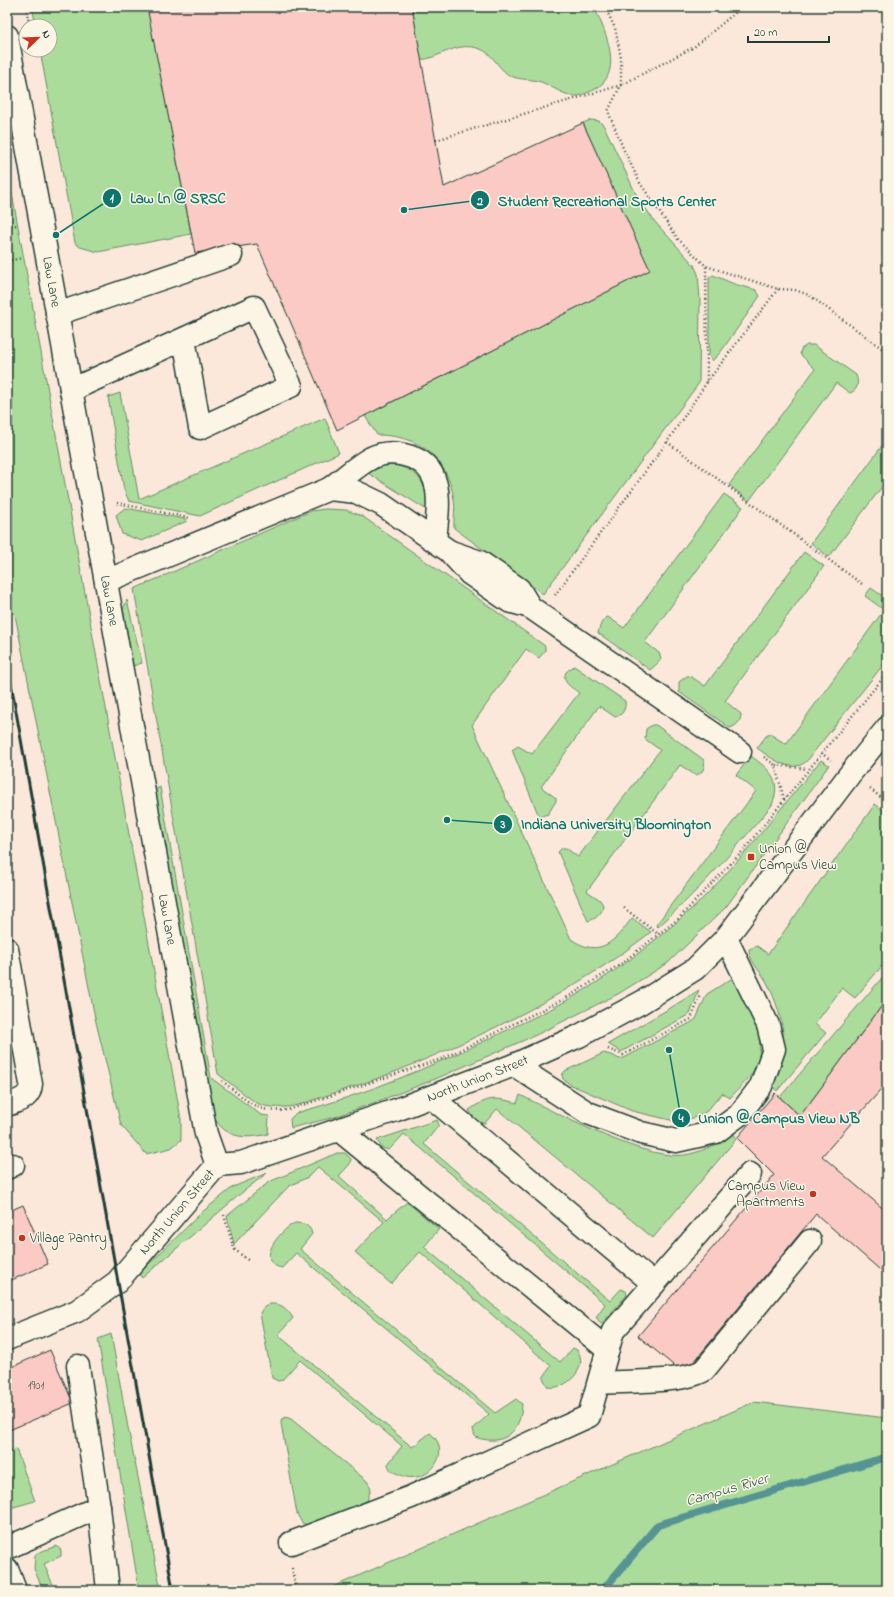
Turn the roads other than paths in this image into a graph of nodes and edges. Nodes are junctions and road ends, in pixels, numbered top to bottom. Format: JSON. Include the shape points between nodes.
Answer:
{"nodes":[{"id":1,"x":7,"y":36,"type":"edge"},
{"id":2,"x":231,"y":256,"type":"dead end"},
{"id":3,"x":57,"y":314,"type":"junction"},
{"id":4,"x":184,"y":339,"type":"junction"},
{"id":5,"x":71,"y":390,"type":"junction"},
{"id":6,"x":329,"y":489,"type":"junction"},
{"id":7,"x":442,"y":546,"type":"junction"},
{"id":8,"x":106,"y":581,"type":"junction"},
{"id":9,"x":887,"y":728,"type":"edge"},
{"id":10,"x":740,"y":752,"type":"dead end"},
{"id":11,"x":726,"y":938,"type":"junction"},
{"id":12,"x":7,"y":949,"type":"edge"},
{"id":13,"x":514,"y":1065,"type":"junction"},
{"id":14,"x":431,"y":1097,"type":"junction"},
{"id":15,"x":7,"y":1105,"type":"edge"},
{"id":16,"x":339,"y":1130,"type":"junction"},
{"id":17,"x":217,"y":1165,"type":"junction"},
{"id":18,"x":750,"y":1174,"type":"dead end"},
{"id":19,"x":810,"y":1241,"type":"dead end"},
{"id":20,"x":654,"y":1284,"type":"junction"},
{"id":21,"x":7,"y":1339,"type":"edge"},
{"id":22,"x":608,"y":1350,"type":"junction"},
{"id":23,"x":78,"y":1366,"type":"dead end"},
{"id":24,"x":599,"y":1383,"type":"junction"},
{"id":25,"x":99,"y":1507,"type":"junction"},
{"id":26,"x":291,"y":1543,"type":"dead end"},
{"id":27,"x":7,"y":1548,"type":"edge"},
{"id":28,"x":7,"y":1569,"type":"edge"},
{"id":29,"x":15,"y":1590,"type":"edge"},
{"id":30,"x":108,"y":1590,"type":"edge"}],
"edges":[{"from":1,"to":3,"type":"street","name":"Law Lane"},
{"from":2,"to":3,"type":"street"},
{"from":3,"to":5,"type":"street","name":"Law Lane"},
{"from":4,"to":4,"type":"street","via":[[254,307],[291,386],[200,428]]},
{"from":4,"to":5,"type":"street"},
{"from":5,"to":8,"type":"street","name":"Law Lane"},
{"from":6,"to":7,"type":"street","via":[[356,492],[381,504]]},
{"from":6,"to":7,"type":"street","via":[[372,458],[392,452],[415,457],[432,472],[438,496]]},
{"from":6,"to":8,"type":"street"},
{"from":7,"to":10,"type":"street","via":[[470,574],[504,598],[530,607]]},
{"from":8,"to":17,"type":"street","name":"Law Lane","via":[[204,1126]]},
{"from":9,"to":11,"type":"street","name":"North Union Street"},
{"from":11,"to":13,"type":"street","name":"North Union Street","via":[[695,969],[642,1002],[579,1036]]},
{"from":11,"to":13,"type":"street","via":[[768,1025],[774,1049],[761,1086],[738,1115],[716,1132],[676,1141],[641,1133],[588,1113]]},
{"from":12,"to":15,"type":"street","via":[[31,1084],[26,1098]]},
{"from":13,"to":14,"type":"street","name":"North Union Street"},
{"from":14,"to":16,"type":"street","name":"North Union Street"},
{"from":14,"to":20,"type":"street"},
{"from":16,"to":17,"type":"street","name":"North Union Street","via":[[241,1163]]},
{"from":16,"to":22,"type":"street"},
{"from":17,"to":21,"type":"street","name":"North Union Street","via":[[117,1282],[77,1311]]},
{"from":18,"to":20,"type":"street"},
{"from":19,"to":24,"type":"street","via":[[704,1370],[697,1375]]},
{"from":20,"to":22,"type":"street","via":[[613,1331]]},
{"from":22,"to":24,"type":"street"},
{"from":23,"to":25,"type":"street"},
{"from":24,"to":26,"type":"street","via":[[590,1416],[411,1497]]},
{"from":25,"to":27,"type":"street"},
{"from":25,"to":30,"type":"street"},
{"from":28,"to":29,"type":"street"}]}
